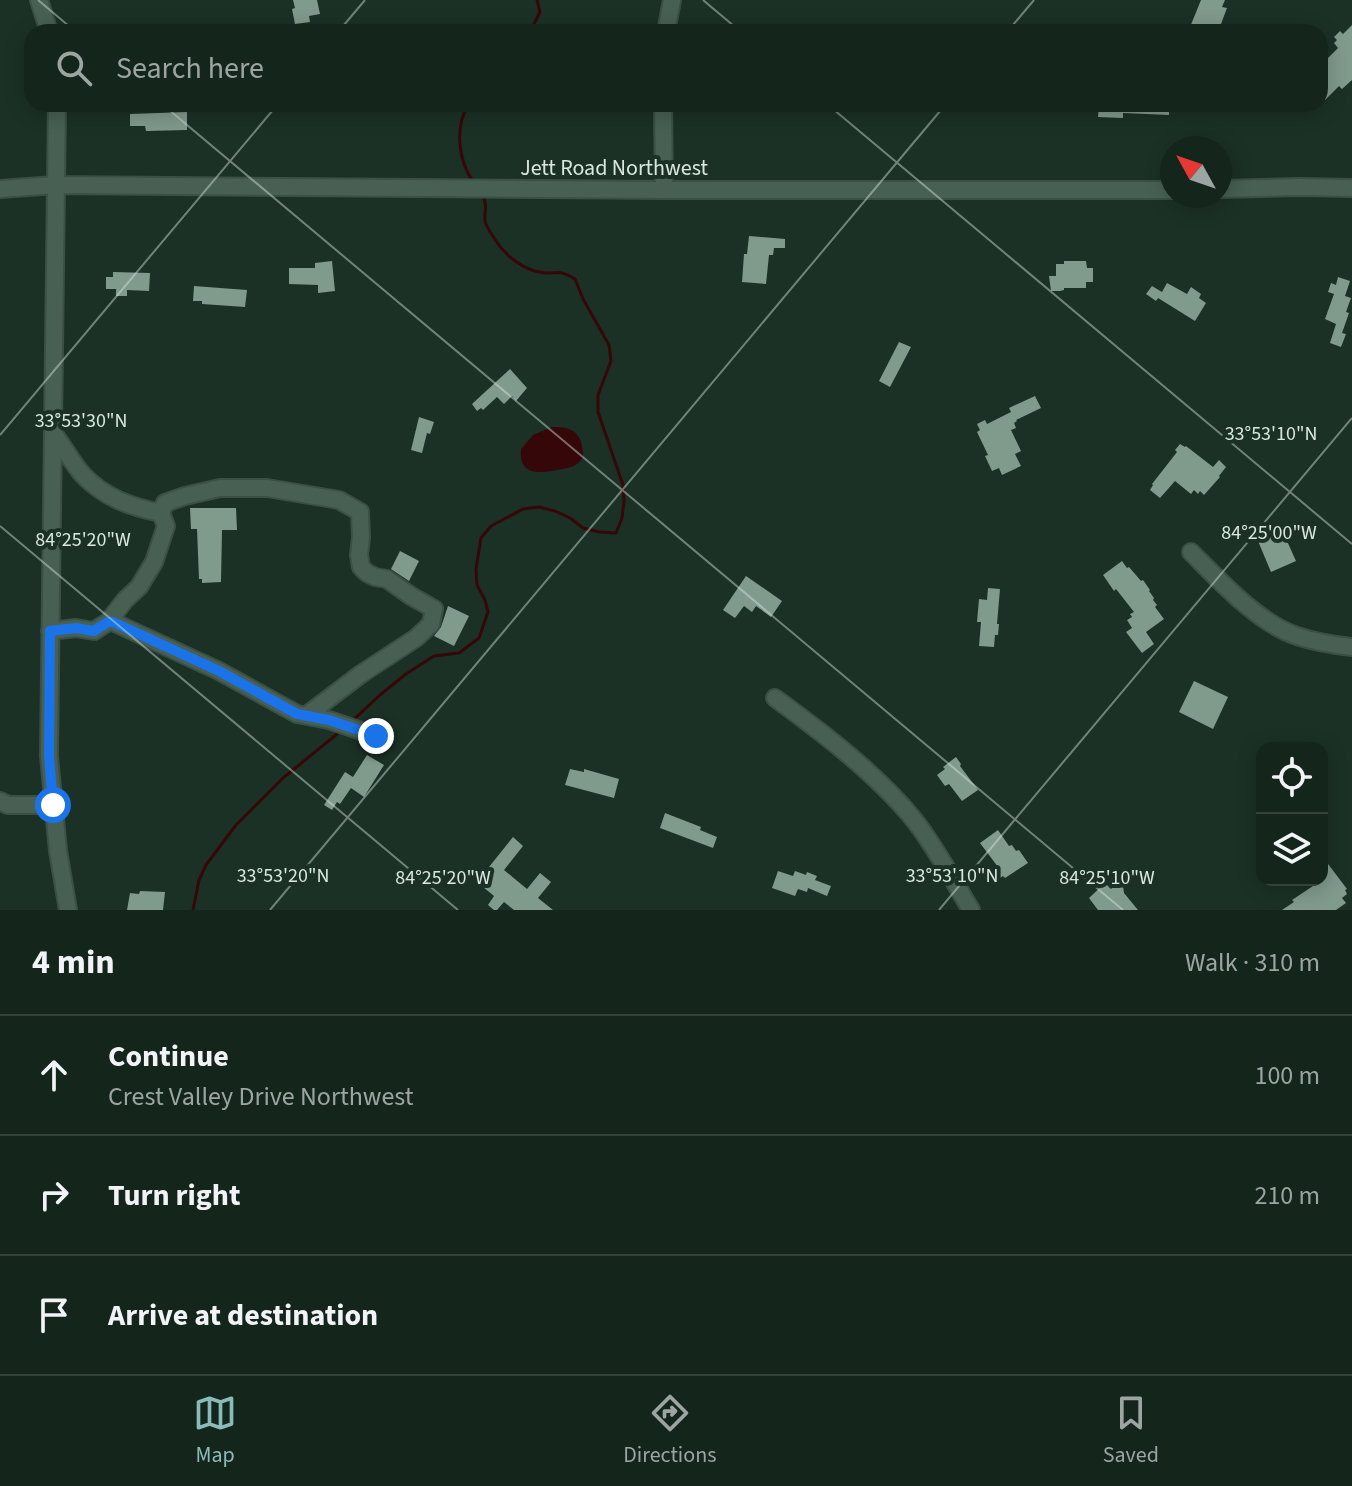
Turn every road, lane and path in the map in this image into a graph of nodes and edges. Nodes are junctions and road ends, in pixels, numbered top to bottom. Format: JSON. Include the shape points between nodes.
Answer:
{"nodes":[{"id":1,"x":39,"y":0,"type":"edge"},
{"id":2,"x":672,"y":0,"type":"edge"},
{"id":3,"x":46,"y":24,"type":"edge"},
{"id":4,"x":668,"y":24,"type":"edge"},
{"id":5,"x":57,"y":112,"type":"edge"},
{"id":6,"x":663,"y":112,"type":"edge"},
{"id":7,"x":56,"y":185,"type":"junction"},
{"id":8,"x":1352,"y":188,"type":"edge"},
{"id":9,"x":0,"y":189,"type":"edge"},
{"id":10,"x":1232,"y":189,"type":"edge"},
{"id":11,"x":664,"y":190,"type":"junction"},
{"id":12,"x":1160,"y":190,"type":"edge"},
{"id":13,"x":54,"y":434,"type":"junction"},
{"id":14,"x":161,"y":513,"type":"junction"},
{"id":15,"x":1191,"y":552,"type":"dead end"},
{"id":16,"x":108,"y":622,"type":"junction"},
{"id":17,"x":50,"y":631,"type":"junction"},
{"id":18,"x":1352,"y":647,"type":"edge"},
{"id":19,"x":775,"y":698,"type":"dead end"},
{"id":20,"x":307,"y":715,"type":"junction"},
{"id":21,"x":369,"y":735,"type":"dead end"},
{"id":22,"x":0,"y":801,"type":"edge"},
{"id":23,"x":53,"y":805,"type":"junction"},
{"id":24,"x":68,"y":910,"type":"edge"},
{"id":25,"x":971,"y":910,"type":"edge"}],
"edges":[{"from":1,"to":3,"type":"street"},
{"from":2,"to":4,"type":"street"},
{"from":5,"to":7,"type":"street"},
{"from":6,"to":11,"type":"street"},
{"from":7,"to":9,"type":"street","name":"Jett Road Northwest"},
{"from":7,"to":11,"type":"street","name":"Jett Road Northwest"},
{"from":7,"to":13,"type":"street"},
{"from":8,"to":10,"type":"street"},
{"from":11,"to":12,"type":"street","name":"Jett Road Northwest"},
{"from":13,"to":14,"type":"street","via":[[101,491]]},
{"from":13,"to":17,"type":"street"},
{"from":14,"to":16,"type":"street","via":[[166,526],[154,562]]},
{"from":14,"to":20,"type":"street","via":[[174,499],[220,488],[267,488],[339,500],[360,512],[361,567],[434,609],[431,624],[416,638]]},
{"from":15,"to":18,"type":"street","via":[[1266,620],[1294,636]]},
{"from":16,"to":17,"type":"street","via":[[94,631]]},
{"from":16,"to":20,"type":"street"},
{"from":17,"to":23,"type":"street"},
{"from":19,"to":25,"type":"street","via":[[897,799]]},
{"from":20,"to":21,"type":"street"},
{"from":22,"to":23,"type":"street"},
{"from":23,"to":24,"type":"street"}]}
